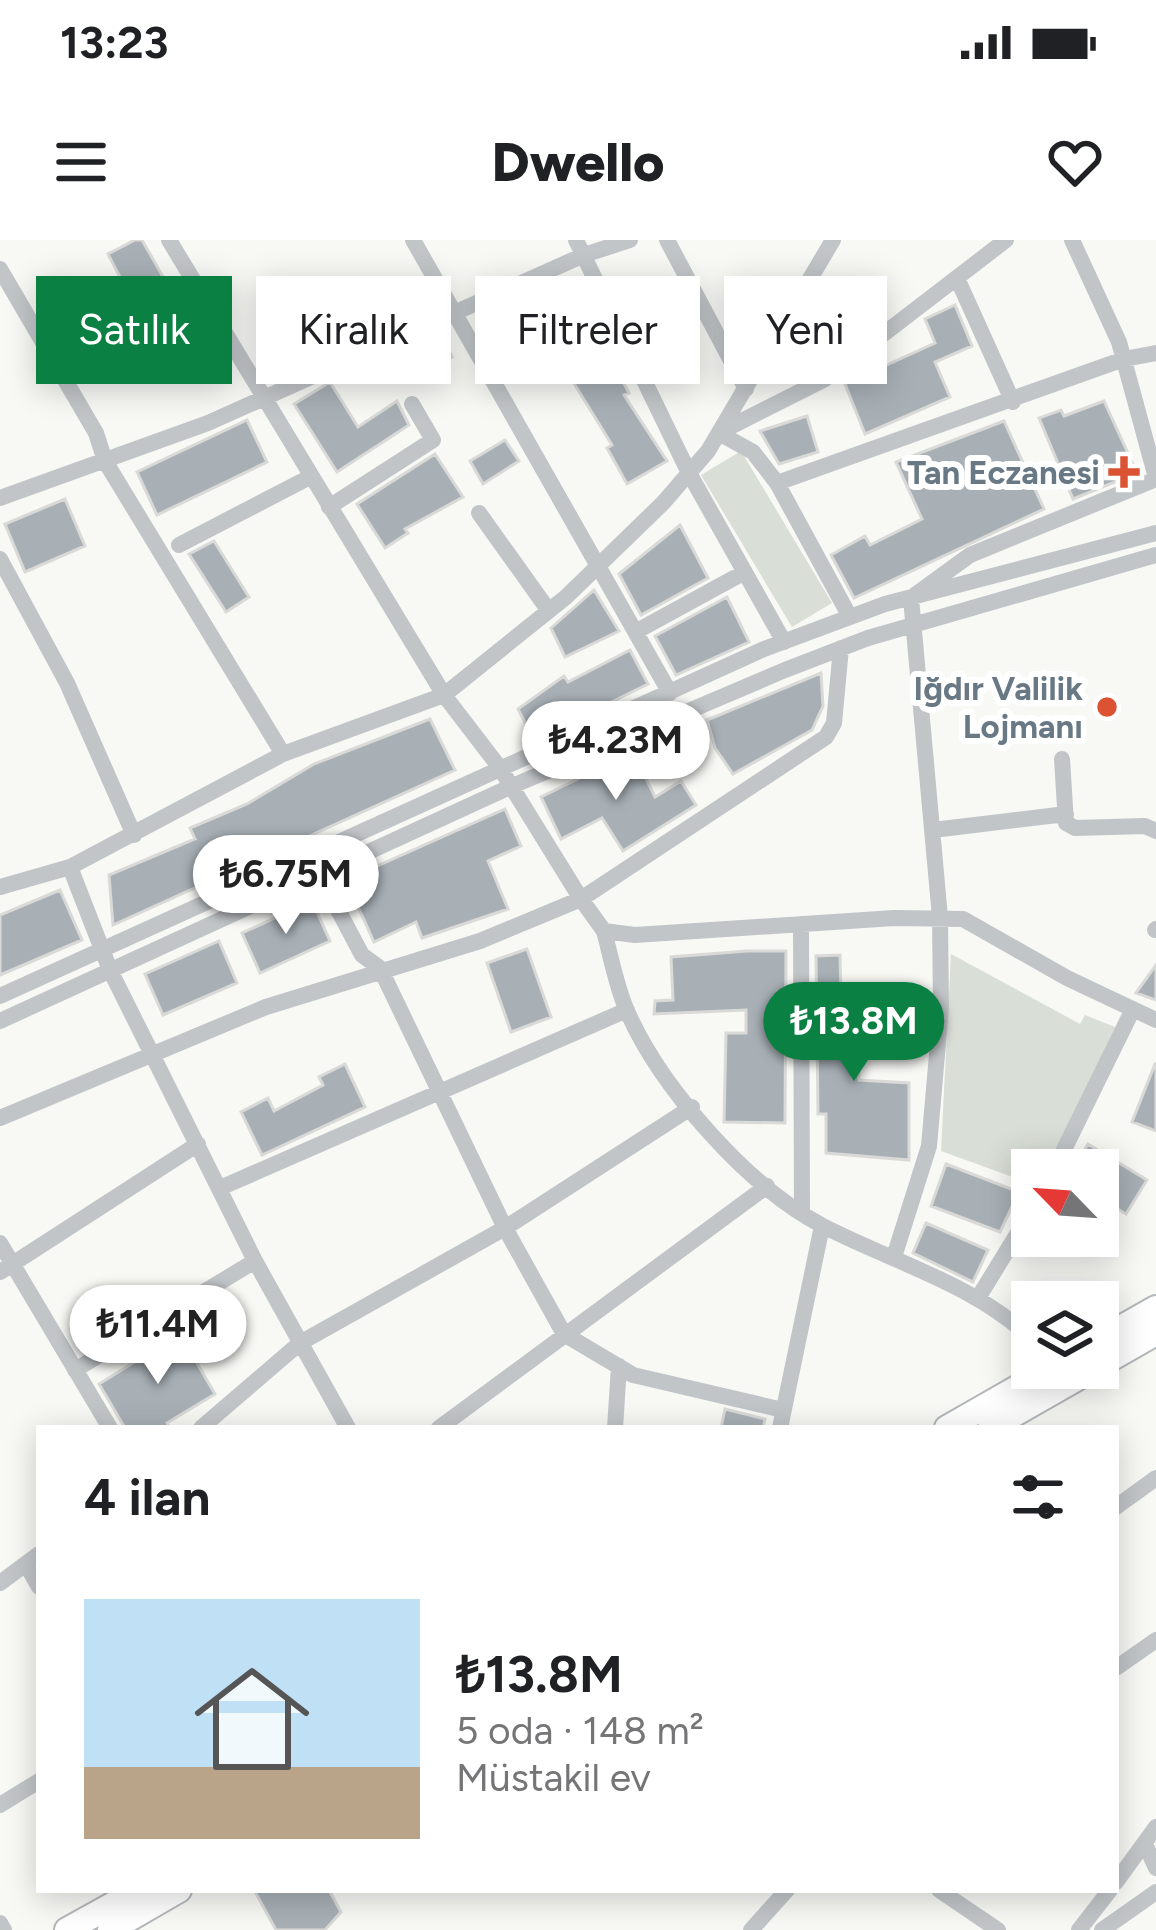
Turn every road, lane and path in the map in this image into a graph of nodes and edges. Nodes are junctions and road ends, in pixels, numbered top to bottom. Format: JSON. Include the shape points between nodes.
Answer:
{"nodes":[{"id":1,"x":413,"y":240,"type":"edge"},
{"id":2,"x":630,"y":240,"type":"edge"},
{"id":3,"x":667,"y":240,"type":"edge"},
{"id":4,"x":832,"y":240,"type":"edge"},
{"id":5,"x":1006,"y":240,"type":"edge"},
{"id":6,"x":1072,"y":240,"type":"edge"},
{"id":7,"x":174,"y":242,"type":"edge"},
{"id":8,"x":580,"y":248,"type":"edge"},
{"id":9,"x":0,"y":269,"type":"edge"},
{"id":10,"x":958,"y":278,"type":"junction"},
{"id":11,"x":453,"y":314,"type":"junction"},
{"id":12,"x":1156,"y":353,"type":"edge"},
{"id":13,"x":1124,"y":359,"type":"junction"},
{"id":14,"x":746,"y":389,"type":"junction"},
{"id":15,"x":263,"y":399,"type":"junction"},
{"id":16,"x":1013,"y":402,"type":"junction"},
{"id":17,"x":412,"y":404,"type":"dead end"},
{"id":18,"x":719,"y":433,"type":"junction"},
{"id":19,"x":105,"y":460,"type":"junction"},
{"id":20,"x":689,"y":473,"type":"junction"},
{"id":21,"x":310,"y":476,"type":"junction"},
{"id":22,"x":1156,"y":478,"type":"edge"},
{"id":23,"x":777,"y":483,"type":"junction"},
{"id":24,"x":0,"y":498,"type":"edge"},
{"id":25,"x":329,"y":506,"type":"junction"},
{"id":26,"x":479,"y":513,"type":"dead end"},
{"id":27,"x":1156,"y":532,"type":"edge"},
{"id":28,"x":178,"y":544,"type":"dead end"},
{"id":29,"x":1156,"y":555,"type":"edge"},
{"id":30,"x":0,"y":559,"type":"edge"},
{"id":31,"x":601,"y":564,"type":"junction"},
{"id":32,"x":745,"y":572,"type":"junction"},
{"id":33,"x":910,"y":598,"type":"junction"},
{"id":34,"x":549,"y":611,"type":"junction"},
{"id":35,"x":850,"y":617,"type":"junction"},
{"id":36,"x":917,"y":625,"type":"junction"},
{"id":37,"x":637,"y":631,"type":"junction"},
{"id":38,"x":784,"y":642,"type":"junction"},
{"id":39,"x":841,"y":648,"type":"junction"},
{"id":40,"x":670,"y":693,"type":"junction"},
{"id":41,"x":444,"y":695,"type":"junction"},
{"id":42,"x":283,"y":754,"type":"junction"},
{"id":43,"x":1062,"y":759,"type":"dead end"},
{"id":44,"x":500,"y":768,"type":"junction"},
{"id":45,"x":510,"y":787,"type":"junction"},
{"id":46,"x":1066,"y":814,"type":"junction"},
{"id":47,"x":933,"y":830,"type":"junction"},
{"id":48,"x":1156,"y":831,"type":"edge"},
{"id":49,"x":134,"y":835,"type":"junction"},
{"id":50,"x":70,"y":867,"type":"junction"},
{"id":51,"x":320,"y":874,"type":"junction"},
{"id":52,"x":0,"y":887,"type":"edge"},
{"id":53,"x":581,"y":899,"type":"junction"},
{"id":54,"x":940,"y":917,"type":"junction"},
{"id":55,"x":801,"y":924,"type":"junction"},
{"id":56,"x":604,"y":931,"type":"junction"},
{"id":57,"x":102,"y":948,"type":"junction"},
{"id":58,"x":380,"y":968,"type":"junction"},
{"id":59,"x":110,"y":970,"type":"junction"},
{"id":60,"x":0,"y":997,"type":"edge"},
{"id":61,"x":1133,"y":1009,"type":"junction"},
{"id":62,"x":627,"y":1010,"type":"junction"},
{"id":63,"x":1156,"y":1020,"type":"edge"},
{"id":64,"x":0,"y":1021,"type":"edge"},
{"id":65,"x":154,"y":1052,"type":"junction"},
{"id":66,"x":441,"y":1089,"type":"junction"},
{"id":67,"x":692,"y":1107,"type":"junction"},
{"id":68,"x":0,"y":1118,"type":"edge"},
{"id":69,"x":198,"y":1144,"type":"junction"},
{"id":70,"x":1064,"y":1149,"type":"edge"},
{"id":71,"x":767,"y":1186,"type":"junction"},
{"id":72,"x":220,"y":1188,"type":"junction"},
{"id":73,"x":802,"y":1211,"type":"junction"},
{"id":74,"x":822,"y":1226,"type":"junction"},
{"id":75,"x":506,"y":1228,"type":"junction"},
{"id":76,"x":0,"y":1243,"type":"edge"},
{"id":77,"x":1011,"y":1244,"type":"edge"},
{"id":78,"x":894,"y":1256,"type":"junction"},
{"id":79,"x":255,"y":1261,"type":"junction"},
{"id":80,"x":6,"y":1268,"type":"edge"},
{"id":81,"x":978,"y":1298,"type":"junction"},
{"id":82,"x":1156,"y":1308,"type":"edge"},
{"id":83,"x":1011,"y":1320,"type":"edge"},
{"id":84,"x":1119,"y":1329,"type":"edge"},
{"id":85,"x":1156,"y":1333,"type":"edge"},
{"id":86,"x":564,"y":1334,"type":"junction"},
{"id":87,"x":300,"y":1343,"type":"junction"},
{"id":88,"x":1119,"y":1354,"type":"edge"},
{"id":89,"x":619,"y":1366,"type":"junction"},
{"id":90,"x":74,"y":1370,"type":"junction"},
{"id":91,"x":1015,"y":1389,"type":"edge"},
{"id":92,"x":1058,"y":1389,"type":"edge"},
{"id":93,"x":782,"y":1419,"type":"edge"},
{"id":94,"x":108,"y":1425,"type":"edge"},
{"id":95,"x":204,"y":1425,"type":"edge"},
{"id":96,"x":346,"y":1425,"type":"edge"},
{"id":97,"x":443,"y":1425,"type":"edge"},
{"id":98,"x":615,"y":1425,"type":"edge"},
{"id":99,"x":952,"y":1425,"type":"edge"},
{"id":100,"x":995,"y":1425,"type":"edge"},
{"id":101,"x":1156,"y":1478,"type":"edge"},
{"id":102,"x":1119,"y":1505,"type":"edge"},
{"id":103,"x":32,"y":1560,"type":"edge"},
{"id":104,"x":0,"y":1583,"type":"edge"},
{"id":105,"x":1156,"y":1640,"type":"edge"},
{"id":106,"x":1119,"y":1666,"type":"edge"},
{"id":107,"x":36,"y":1783,"type":"edge"},
{"id":108,"x":0,"y":1805,"type":"edge"},
{"id":109,"x":1156,"y":1827,"type":"edge"},
{"id":110,"x":1145,"y":1844,"type":"junction"},
{"id":111,"x":1156,"y":1868,"type":"edge"},
{"id":112,"x":1119,"y":1878,"type":"edge"},
{"id":113,"x":1156,"y":1892,"type":"edge"},
{"id":114,"x":134,"y":1893,"type":"edge"},
{"id":115,"x":174,"y":1893,"type":"edge"},
{"id":116,"x":784,"y":1893,"type":"edge"},
{"id":117,"x":943,"y":1893,"type":"edge"},
{"id":118,"x":1108,"y":1893,"type":"edge"},
{"id":119,"x":67,"y":1930,"type":"edge"},
{"id":120,"x":110,"y":1930,"type":"edge"},
{"id":121,"x":751,"y":1930,"type":"edge"},
{"id":122,"x":998,"y":1930,"type":"edge"},
{"id":123,"x":1079,"y":1930,"type":"edge"},
{"id":124,"x":1102,"y":1930,"type":"edge"}],
"edges":[{"from":1,"to":11,"type":"street"},
{"from":2,"to":8,"type":"street"},
{"from":3,"to":14,"type":"street"},
{"from":4,"to":14,"type":"street"},
{"from":5,"to":10,"type":"street"},
{"from":6,"to":13,"type":"street"},
{"from":7,"to":15,"type":"street"},
{"from":8,"to":11,"type":"street"},
{"from":8,"to":20,"type":"street"},
{"from":9,"to":19,"type":"street"},
{"from":10,"to":16,"type":"street"},
{"from":10,"to":18,"type":"street","via":[[825,379]]},
{"from":11,"to":15,"type":"street"},
{"from":11,"to":31,"type":"street"},
{"from":12,"to":13,"type":"street"},
{"from":13,"to":16,"type":"street"},
{"from":13,"to":22,"type":"street"},
{"from":14,"to":18,"type":"street"},
{"from":15,"to":19,"type":"street"},
{"from":15,"to":21,"type":"street"},
{"from":16,"to":23,"type":"street"},
{"from":17,"to":25,"type":"street","via":[[433,440]]},
{"from":18,"to":20,"type":"street"},
{"from":18,"to":23,"type":"street","via":[[753,452]]},
{"from":19,"to":24,"type":"street"},
{"from":19,"to":42,"type":"street"},
{"from":20,"to":31,"type":"street"},
{"from":20,"to":32,"type":"street"},
{"from":21,"to":25,"type":"street"},
{"from":21,"to":28,"type":"street"},
{"from":22,"to":33,"type":"street","via":[[970,555]]},
{"from":23,"to":35,"type":"street"},
{"from":25,"to":41,"type":"street"},
{"from":26,"to":34,"type":"street"},
{"from":27,"to":33,"type":"street"},
{"from":29,"to":36,"type":"street"},
{"from":30,"to":49,"type":"street","via":[[68,683]]},
{"from":31,"to":34,"type":"street"},
{"from":31,"to":37,"type":"street"},
{"from":32,"to":37,"type":"street"},
{"from":32,"to":38,"type":"street"},
{"from":33,"to":35,"type":"street"},
{"from":33,"to":36,"type":"street"},
{"from":34,"to":41,"type":"street"},
{"from":35,"to":38,"type":"street"},
{"from":36,"to":39,"type":"street"},
{"from":36,"to":47,"type":"street"},
{"from":37,"to":40,"type":"street"},
{"from":38,"to":40,"type":"street"},
{"from":39,"to":45,"type":"street"},
{"from":39,"to":53,"type":"street","via":[[835,723],[826,737]]},
{"from":40,"to":44,"type":"street"},
{"from":41,"to":42,"type":"street"},
{"from":41,"to":44,"type":"street"},
{"from":42,"to":49,"type":"street"},
{"from":43,"to":46,"type":"street"},
{"from":44,"to":45,"type":"street"},
{"from":44,"to":57,"type":"street"},
{"from":45,"to":51,"type":"street"},
{"from":45,"to":53,"type":"street"},
{"from":46,"to":47,"type":"street"},
{"from":46,"to":48,"type":"street","via":[[1075,828]]},
{"from":47,"to":54,"type":"street"},
{"from":49,"to":50,"type":"street"},
{"from":50,"to":52,"type":"street"},
{"from":50,"to":57,"type":"street"},
{"from":51,"to":58,"type":"street","via":[[362,955]]},
{"from":51,"to":59,"type":"street"},
{"from":53,"to":56,"type":"street"},
{"from":53,"to":58,"type":"street","via":[[480,941]]},
{"from":54,"to":55,"type":"street"},
{"from":54,"to":61,"type":"street","via":[[963,919]]},
{"from":54,"to":78,"type":"street","via":[[933,1124]]},
{"from":55,"to":56,"type":"street"},
{"from":55,"to":73,"type":"street"},
{"from":56,"to":62,"type":"street"},
{"from":57,"to":59,"type":"street"},
{"from":57,"to":60,"type":"street"},
{"from":58,"to":65,"type":"street"},
{"from":58,"to":66,"type":"street"},
{"from":59,"to":64,"type":"street"},
{"from":59,"to":65,"type":"street"},
{"from":61,"to":63,"type":"street"},
{"from":61,"to":70,"type":"street"},
{"from":62,"to":66,"type":"street"},
{"from":62,"to":67,"type":"street"},
{"from":65,"to":68,"type":"street"},
{"from":65,"to":69,"type":"street"},
{"from":66,"to":72,"type":"street"},
{"from":66,"to":75,"type":"street"},
{"from":67,"to":71,"type":"street"},
{"from":67,"to":75,"type":"street"},
{"from":69,"to":72,"type":"street"},
{"from":69,"to":80,"type":"street"},
{"from":71,"to":73,"type":"street"},
{"from":71,"to":86,"type":"street"},
{"from":72,"to":79,"type":"street"},
{"from":73,"to":74,"type":"street"},
{"from":74,"to":78,"type":"street"},
{"from":74,"to":93,"type":"street"},
{"from":75,"to":86,"type":"street"},
{"from":75,"to":87,"type":"street"},
{"from":76,"to":80,"type":"street"},
{"from":77,"to":81,"type":"street"},
{"from":78,"to":81,"type":"street"},
{"from":79,"to":87,"type":"street"},
{"from":79,"to":90,"type":"street"},
{"from":80,"to":90,"type":"street"},
{"from":81,"to":83,"type":"street"},
{"from":82,"to":84,"type":"highway"},
{"from":85,"to":88,"type":"highway"},
{"from":86,"to":89,"type":"street"},
{"from":86,"to":97,"type":"street"},
{"from":87,"to":95,"type":"street"},
{"from":87,"to":96,"type":"street"},
{"from":89,"to":93,"type":"street"},
{"from":89,"to":98,"type":"street"},
{"from":90,"to":94,"type":"street"},
{"from":91,"to":99,"type":"highway"},
{"from":92,"to":100,"type":"highway"},
{"from":101,"to":102,"type":"street"},
{"from":103,"to":104,"type":"street"},
{"from":105,"to":106,"type":"street"},
{"from":107,"to":108,"type":"street"},
{"from":109,"to":110,"type":"street"},
{"from":110,"to":111,"type":"street"},
{"from":110,"to":112,"type":"street"},
{"from":113,"to":124,"type":"street"},
{"from":114,"to":119,"type":"highway"},
{"from":115,"to":120,"type":"highway"},
{"from":116,"to":121,"type":"street"},
{"from":117,"to":122,"type":"street"},
{"from":118,"to":123,"type":"street"}]}
